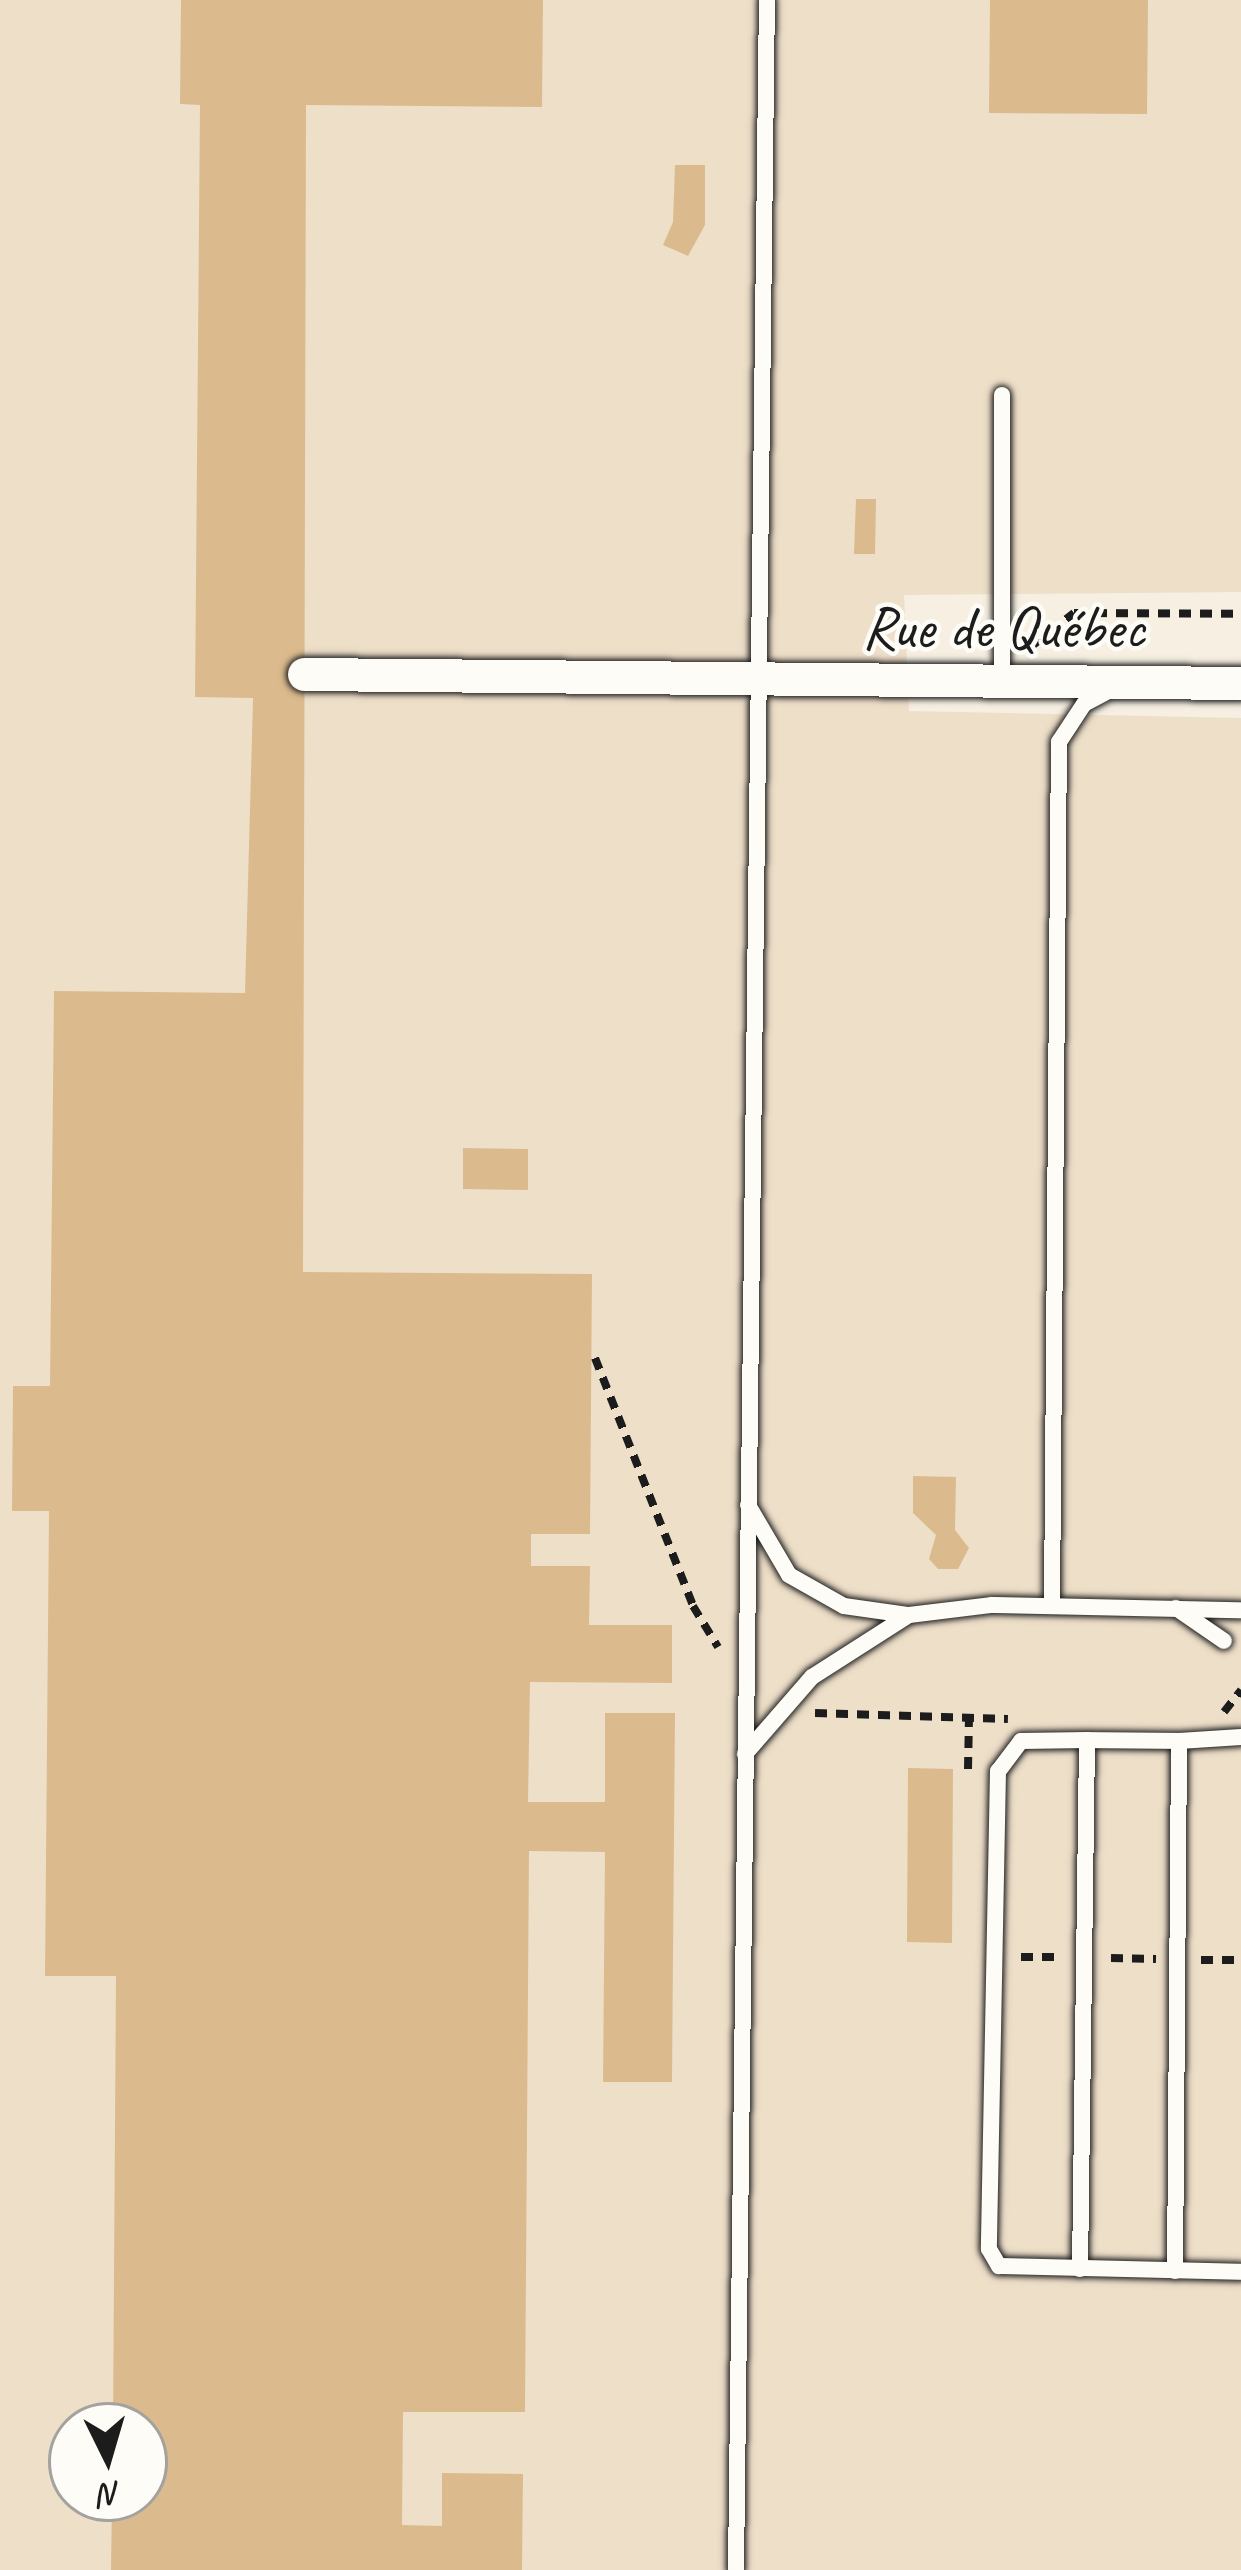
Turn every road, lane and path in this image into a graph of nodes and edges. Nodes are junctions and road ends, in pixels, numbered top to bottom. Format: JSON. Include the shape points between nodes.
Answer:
{"nodes":[{"id":1,"x":767,"y":0,"type":"edge"},
{"id":2,"x":1002,"y":395,"type":"dead end"},
{"id":3,"x":1241,"y":614,"type":"edge"},
{"id":4,"x":304,"y":674,"type":"dead end"},
{"id":5,"x":1153,"y":681,"type":"junction"},
{"id":6,"x":764,"y":682,"type":"junction"},
{"id":7,"x":1015,"y":682,"type":"junction"},
{"id":8,"x":1241,"y":683,"type":"edge"},
{"id":9,"x":747,"y":1504,"type":"junction"},
{"id":10,"x":1052,"y":1605,"type":"junction"},
{"id":11,"x":1176,"y":1607,"type":"junction"},
{"id":12,"x":1241,"y":1610,"type":"edge"},
{"id":13,"x":909,"y":1615,"type":"junction"},
{"id":14,"x":1224,"y":1641,"type":"dead end"},
{"id":15,"x":969,"y":1718,"type":"dead end"},
{"id":16,"x":1241,"y":1737,"type":"edge"},
{"id":17,"x":1087,"y":1740,"type":"junction"},
{"id":18,"x":1179,"y":1741,"type":"junction"},
{"id":19,"x":745,"y":1754,"type":"junction"},
{"id":20,"x":968,"y":1790,"type":"dead end"},
{"id":21,"x":994,"y":1957,"type":"junction"},
{"id":22,"x":1083,"y":1957,"type":"junction"},
{"id":23,"x":1177,"y":1959,"type":"junction"},
{"id":24,"x":1241,"y":1960,"type":"edge"},
{"id":25,"x":1080,"y":2269,"type":"junction"},
{"id":26,"x":1175,"y":2270,"type":"junction"},
{"id":27,"x":1241,"y":2272,"type":"edge"},
{"id":28,"x":736,"y":2570,"type":"edge"}],
"edges":[{"from":1,"to":6,"type":"lane"},
{"from":2,"to":7,"type":"lane"},
{"from":3,"to":7,"type":"path","via":[[1074,613],[1033,644]]},
{"from":4,"to":6,"type":"street","name":"Rue de Québec"},
{"from":5,"to":7,"type":"street","name":"Rue de Québec"},
{"from":5,"to":8,"type":"street","name":"Rue de Québec"},
{"from":5,"to":10,"type":"lane","via":[[1084,704],[1059,742]]},
{"from":6,"to":7,"type":"street","name":"Rue de Québec"},
{"from":6,"to":9,"type":"lane"},
{"from":9,"to":13,"type":"lane","via":[[789,1575],[844,1606]]},
{"from":9,"to":19,"type":"lane"},
{"from":10,"to":11,"type":"lane"},
{"from":10,"to":13,"type":"lane"},
{"from":11,"to":12,"type":"lane"},
{"from":11,"to":14,"type":"lane"},
{"from":13,"to":19,"type":"lane","via":[[812,1677]]},
{"from":15,"to":20,"type":"path"},
{"from":16,"to":18,"type":"lane"},
{"from":17,"to":18,"type":"lane"},
{"from":17,"to":21,"type":"lane","via":[[1021,1741],[1006,1751],[998,1771]]},
{"from":17,"to":22,"type":"lane"},
{"from":18,"to":23,"type":"lane"},
{"from":19,"to":28,"type":"lane"},
{"from":21,"to":22,"type":"path"},
{"from":21,"to":25,"type":"lane","via":[[989,2249],[999,2266]]},
{"from":22,"to":23,"type":"path"},
{"from":22,"to":25,"type":"lane"},
{"from":23,"to":24,"type":"path"},
{"from":23,"to":26,"type":"lane"},
{"from":25,"to":26,"type":"lane"},
{"from":26,"to":27,"type":"lane"}]}
